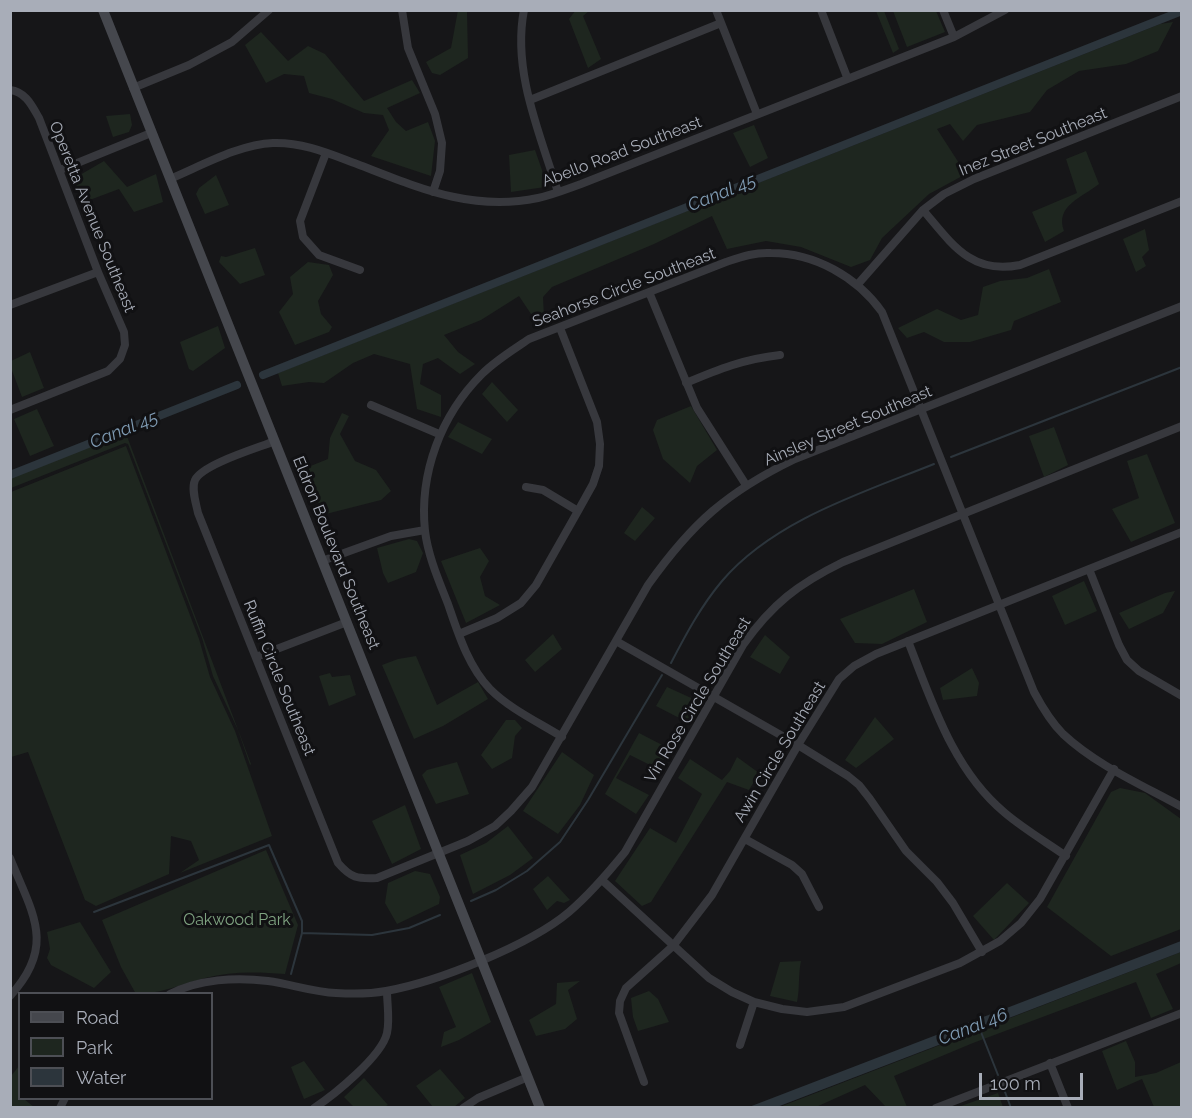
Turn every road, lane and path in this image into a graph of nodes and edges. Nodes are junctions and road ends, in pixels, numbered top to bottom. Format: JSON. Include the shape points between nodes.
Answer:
{"nodes":[{"id":1,"x":103,"y":10,"type":"edge"},
{"id":2,"x":269,"y":10,"type":"edge"},
{"id":3,"x":402,"y":10,"type":"edge"},
{"id":4,"x":524,"y":10,"type":"edge"},
{"id":5,"x":716,"y":10,"type":"edge"},
{"id":6,"x":821,"y":10,"type":"edge"},
{"id":7,"x":943,"y":10,"type":"edge"},
{"id":8,"x":1005,"y":10,"type":"edge"},
{"id":9,"x":721,"y":23,"type":"junction"},
{"id":10,"x":954,"y":37,"type":"junction"},
{"id":11,"x":847,"y":78,"type":"junction"},
{"id":12,"x":134,"y":88,"type":"junction"},
{"id":13,"x":15,"y":91,"type":"edge"},
{"id":14,"x":1182,"y":96,"type":"edge"},
{"id":15,"x":530,"y":100,"type":"junction"},
{"id":16,"x":757,"y":114,"type":"junction"},
{"id":17,"x":152,"y":133,"type":"junction"},
{"id":18,"x":326,"y":153,"type":"junction"},
{"id":19,"x":60,"y":170,"type":"junction"},
{"id":20,"x":170,"y":179,"type":"junction"},
{"id":21,"x":433,"y":192,"type":"junction"},
{"id":22,"x":558,"y":192,"type":"junction"},
{"id":23,"x":1182,"y":201,"type":"edge"},
{"id":24,"x":923,"y":210,"type":"junction"},
{"id":25,"x":360,"y":270,"type":"dead end"},
{"id":26,"x":98,"y":272,"type":"junction"},
{"id":27,"x":858,"y":284,"type":"junction"},
{"id":28,"x":649,"y":292,"type":"junction"},
{"id":29,"x":10,"y":305,"type":"edge"},
{"id":30,"x":1182,"y":306,"type":"edge"},
{"id":31,"x":560,"y":328,"type":"junction"},
{"id":32,"x":780,"y":355,"type":"dead end"},
{"id":33,"x":686,"y":383,"type":"junction"},
{"id":34,"x":371,"y":405,"type":"dead end"},
{"id":35,"x":10,"y":410,"type":"edge"},
{"id":36,"x":921,"y":410,"type":"junction"},
{"id":37,"x":1181,"y":428,"type":"edge"},
{"id":38,"x":439,"y":434,"type":"junction"},
{"id":39,"x":275,"y":441,"type":"junction"},
{"id":40,"x":746,"y":485,"type":"junction"},
{"id":41,"x":526,"y":487,"type":"dead end"},
{"id":42,"x":578,"y":511,"type":"junction"},
{"id":43,"x":963,"y":515,"type":"junction"},
{"id":44,"x":425,"y":530,"type":"junction"},
{"id":45,"x":1182,"y":532,"type":"edge"},
{"id":46,"x":322,"y":561,"type":"junction"},
{"id":47,"x":1089,"y":569,"type":"junction"},
{"id":48,"x":999,"y":605,"type":"junction"},
{"id":49,"x":347,"y":621,"type":"junction"},
{"id":50,"x":459,"y":634,"type":"junction"},
{"id":51,"x":616,"y":641,"type":"junction"},
{"id":52,"x":908,"y":641,"type":"junction"},
{"id":53,"x":256,"y":657,"type":"junction"},
{"id":54,"x":1182,"y":696,"type":"edge"},
{"id":55,"x":714,"y":698,"type":"junction"},
{"id":56,"x":562,"y":737,"type":"junction"},
{"id":57,"x":798,"y":745,"type":"junction"},
{"id":58,"x":1114,"y":769,"type":"junction"},
{"id":59,"x":1182,"y":807,"type":"edge"},
{"id":60,"x":745,"y":839,"type":"junction"},
{"id":61,"x":439,"y":853,"type":"junction"},
{"id":62,"x":1066,"y":856,"type":"junction"},
{"id":63,"x":10,"y":858,"type":"edge"},
{"id":64,"x":602,"y":880,"type":"junction"},
{"id":65,"x":819,"y":907,"type":"dead end"},
{"id":66,"x":673,"y":946,"type":"junction"},
{"id":67,"x":982,"y":952,"type":"junction"},
{"id":68,"x":481,"y":960,"type":"junction"},
{"id":69,"x":387,"y":991,"type":"junction"},
{"id":70,"x":177,"y":992,"type":"edge"},
{"id":71,"x":10,"y":996,"type":"edge"},
{"id":72,"x":754,"y":1002,"type":"junction"},
{"id":73,"x":1182,"y":1013,"type":"edge"},
{"id":74,"x":740,"y":1045,"type":"dead end"},
{"id":75,"x":1050,"y":1064,"type":"junction"},
{"id":76,"x":528,"y":1077,"type":"junction"},
{"id":77,"x":644,"y":1082,"type":"dead end"},
{"id":78,"x":949,"y":1105,"type":"edge"},
{"id":79,"x":314,"y":1107,"type":"edge"},
{"id":80,"x":463,"y":1107,"type":"edge"},
{"id":81,"x":540,"y":1107,"type":"edge"},
{"id":82,"x":936,"y":1107,"type":"edge"},
{"id":83,"x":1068,"y":1107,"type":"edge"}],
"edges":[{"from":1,"to":12,"type":"street","name":"Eldron Boulevard Southeast"},
{"from":2,"to":12,"type":"street","via":[[232,42]]},
{"from":3,"to":21,"type":"street","via":[[408,48],[435,114],[442,143],[440,171]]},
{"from":4,"to":15,"type":"street","via":[[520,30]]},
{"from":5,"to":9,"type":"street"},
{"from":6,"to":11,"type":"street"},
{"from":7,"to":10,"type":"street"},
{"from":8,"to":10,"type":"street","name":"Abello Road Southeast"},
{"from":9,"to":15,"type":"street"},
{"from":9,"to":16,"type":"street"},
{"from":10,"to":11,"type":"street","name":"Abello Road Southeast"},
{"from":11,"to":16,"type":"street","name":"Abello Road Southeast"},
{"from":12,"to":17,"type":"street","name":"Eldron Boulevard Southeast"},
{"from":13,"to":19,"type":"street","name":"Operetta Avenue Southeast","via":[[30,102]]},
{"from":14,"to":24,"type":"street","name":"Inez Street Southeast","via":[[974,178]]},
{"from":15,"to":22,"type":"street"},
{"from":16,"to":22,"type":"street","name":"Abello Road Southeast"},
{"from":17,"to":19,"type":"street"},
{"from":17,"to":20,"type":"street","name":"Eldron Boulevard Southeast"},
{"from":18,"to":20,"type":"street","name":"Abello Road Southeast","via":[[298,144],[272,143],[249,147]]},
{"from":18,"to":21,"type":"street","name":"Abello Road Southeast"},
{"from":18,"to":25,"type":"street","via":[[300,221],[303,237],[319,255]]},
{"from":19,"to":26,"type":"street","name":"Operetta Avenue Southeast"},
{"from":20,"to":39,"type":"street","name":"Eldron Boulevard Southeast"},
{"from":21,"to":22,"type":"street","name":"Abello Road Southeast","via":[[465,201],[500,202]]},
{"from":23,"to":24,"type":"street","via":[[1005,268],[971,260],[956,249]]},
{"from":24,"to":27,"type":"street","name":"Inez Street Southeast"},
{"from":26,"to":29,"type":"street"},
{"from":26,"to":35,"type":"street","name":"Operetta Avenue Southeast","via":[[124,332],[120,358],[108,371]]},
{"from":27,"to":28,"type":"street","name":"Seahorse Circle Southeast","via":[[807,258],[772,252],[726,262]]},
{"from":27,"to":36,"type":"street","name":"Seahorse Circle Southeast","via":[[882,312]]},
{"from":28,"to":31,"type":"street","name":"Seahorse Circle Southeast"},
{"from":28,"to":33,"type":"street"},
{"from":30,"to":36,"type":"street","name":"Ainsley Street Southeast"},
{"from":31,"to":38,"type":"street","name":"Seahorse Circle Southeast","via":[[529,339],[483,373],[466,391]]},
{"from":31,"to":42,"type":"street","via":[[597,422],[600,444],[598,466]]},
{"from":32,"to":33,"type":"street","via":[[752,358]]},
{"from":33,"to":40,"type":"street","via":[[696,408]]},
{"from":34,"to":38,"type":"street"},
{"from":36,"to":40,"type":"street","name":"Ainsley Street Southeast","via":[[795,459]]},
{"from":36,"to":43,"type":"street","name":"Seahorse Circle Southeast"},
{"from":37,"to":43,"type":"street","name":"Vin Rose Circle Southeast"},
{"from":38,"to":44,"type":"street","name":"Seahorse Circle Southeast","via":[[427,479]]},
{"from":39,"to":46,"type":"street","name":"Eldron Boulevard Southeast"},
{"from":39,"to":53,"type":"street","name":"Ruffin Circle Southeast","via":[[212,466],[195,481],[198,513]]},
{"from":40,"to":51,"type":"street","name":"Ainsley Street Southeast","via":[[697,524],[669,555]]},
{"from":41,"to":42,"type":"street","via":[[543,490]]},
{"from":42,"to":50,"type":"street","via":[[536,585],[521,603]]},
{"from":43,"to":48,"type":"street","name":"Seahorse Circle Southeast"},
{"from":43,"to":55,"type":"street","name":"Vin Rose Circle Southeast","via":[[812,577],[760,621]]},
{"from":44,"to":46,"type":"street","via":[[391,536]]},
{"from":44,"to":50,"type":"street","name":"Seahorse Circle Southeast","via":[[431,559]]},
{"from":45,"to":47,"type":"street","name":"Awin Circle Southeast"},
{"from":46,"to":49,"type":"street","name":"Eldron Boulevard Southeast"},
{"from":47,"to":48,"type":"street","name":"Awin Circle Southeast"},
{"from":47,"to":54,"type":"street","via":[[1127,660]]},
{"from":48,"to":52,"type":"street","name":"Awin Circle Southeast"},
{"from":48,"to":58,"type":"street","via":[[1045,712],[1082,750]]},
{"from":49,"to":53,"type":"street"},
{"from":49,"to":61,"type":"street","name":"Eldron Boulevard Southeast"},
{"from":50,"to":56,"type":"street","name":"Seahorse Circle Southeast","via":[[476,671],[490,689],[513,708]]},
{"from":51,"to":55,"type":"street"},
{"from":51,"to":56,"type":"street","name":"Ainsley Street Southeast"},
{"from":52,"to":57,"type":"street","name":"Awin Circle Southeast","via":[[854,666],[839,679]]},
{"from":52,"to":62,"type":"street","via":[[944,729],[981,789],[1005,813]]},
{"from":53,"to":61,"type":"street","name":"Ruffin Circle Southeast","via":[[338,863],[348,875],[376,878]]},
{"from":55,"to":57,"type":"street"},
{"from":55,"to":64,"type":"street","name":"Vin Rose Circle Southeast","via":[[625,852]]},
{"from":56,"to":61,"type":"street","name":"Ainsley Street Southeast","via":[[532,787],[511,811],[495,826]]},
{"from":57,"to":60,"type":"street","name":"Awin Circle Southeast"},
{"from":57,"to":67,"type":"street","via":[[859,785],[906,851],[953,903]]},
{"from":58,"to":59,"type":"street"},
{"from":58,"to":62,"type":"street"},
{"from":60,"to":65,"type":"street","via":[[792,864],[802,874]]},
{"from":60,"to":66,"type":"street","name":"Awin Circle Southeast","via":[[712,895]]},
{"from":61,"to":68,"type":"street","name":"Eldron Boulevard Southeast"},
{"from":62,"to":67,"type":"street","via":[[1021,923]]},
{"from":63,"to":71,"type":"street","via":[[37,924],[38,942],[30,971]]},
{"from":64,"to":66,"type":"street"},
{"from":64,"to":68,"type":"street","name":"Vin Rose Circle Southeast","via":[[567,913],[526,940]]},
{"from":66,"to":72,"type":"street","via":[[709,978]]},
{"from":66,"to":77,"type":"street","name":"Awin Circle Southeast","via":[[626,988],[620,1001],[622,1025]]},
{"from":67,"to":72,"type":"street","via":[[844,1007],[807,1012]]},
{"from":68,"to":69,"type":"street","name":"Vin Rose Circle Southeast","via":[[427,981]]},
{"from":68,"to":76,"type":"street","name":"Eldron Boulevard Southeast"},
{"from":69,"to":70,"type":"street","name":"Vin Rose Circle Southeast","via":[[334,993],[239,979]]},
{"from":69,"to":79,"type":"street","via":[[388,1023],[383,1045]]},
{"from":72,"to":74,"type":"street"},
{"from":73,"to":75,"type":"street"},
{"from":75,"to":78,"type":"street"},
{"from":75,"to":83,"type":"street"},
{"from":76,"to":80,"type":"street"},
{"from":76,"to":81,"type":"street","name":"Eldron Boulevard Southeast"},
{"from":78,"to":82,"type":"street"}]}
